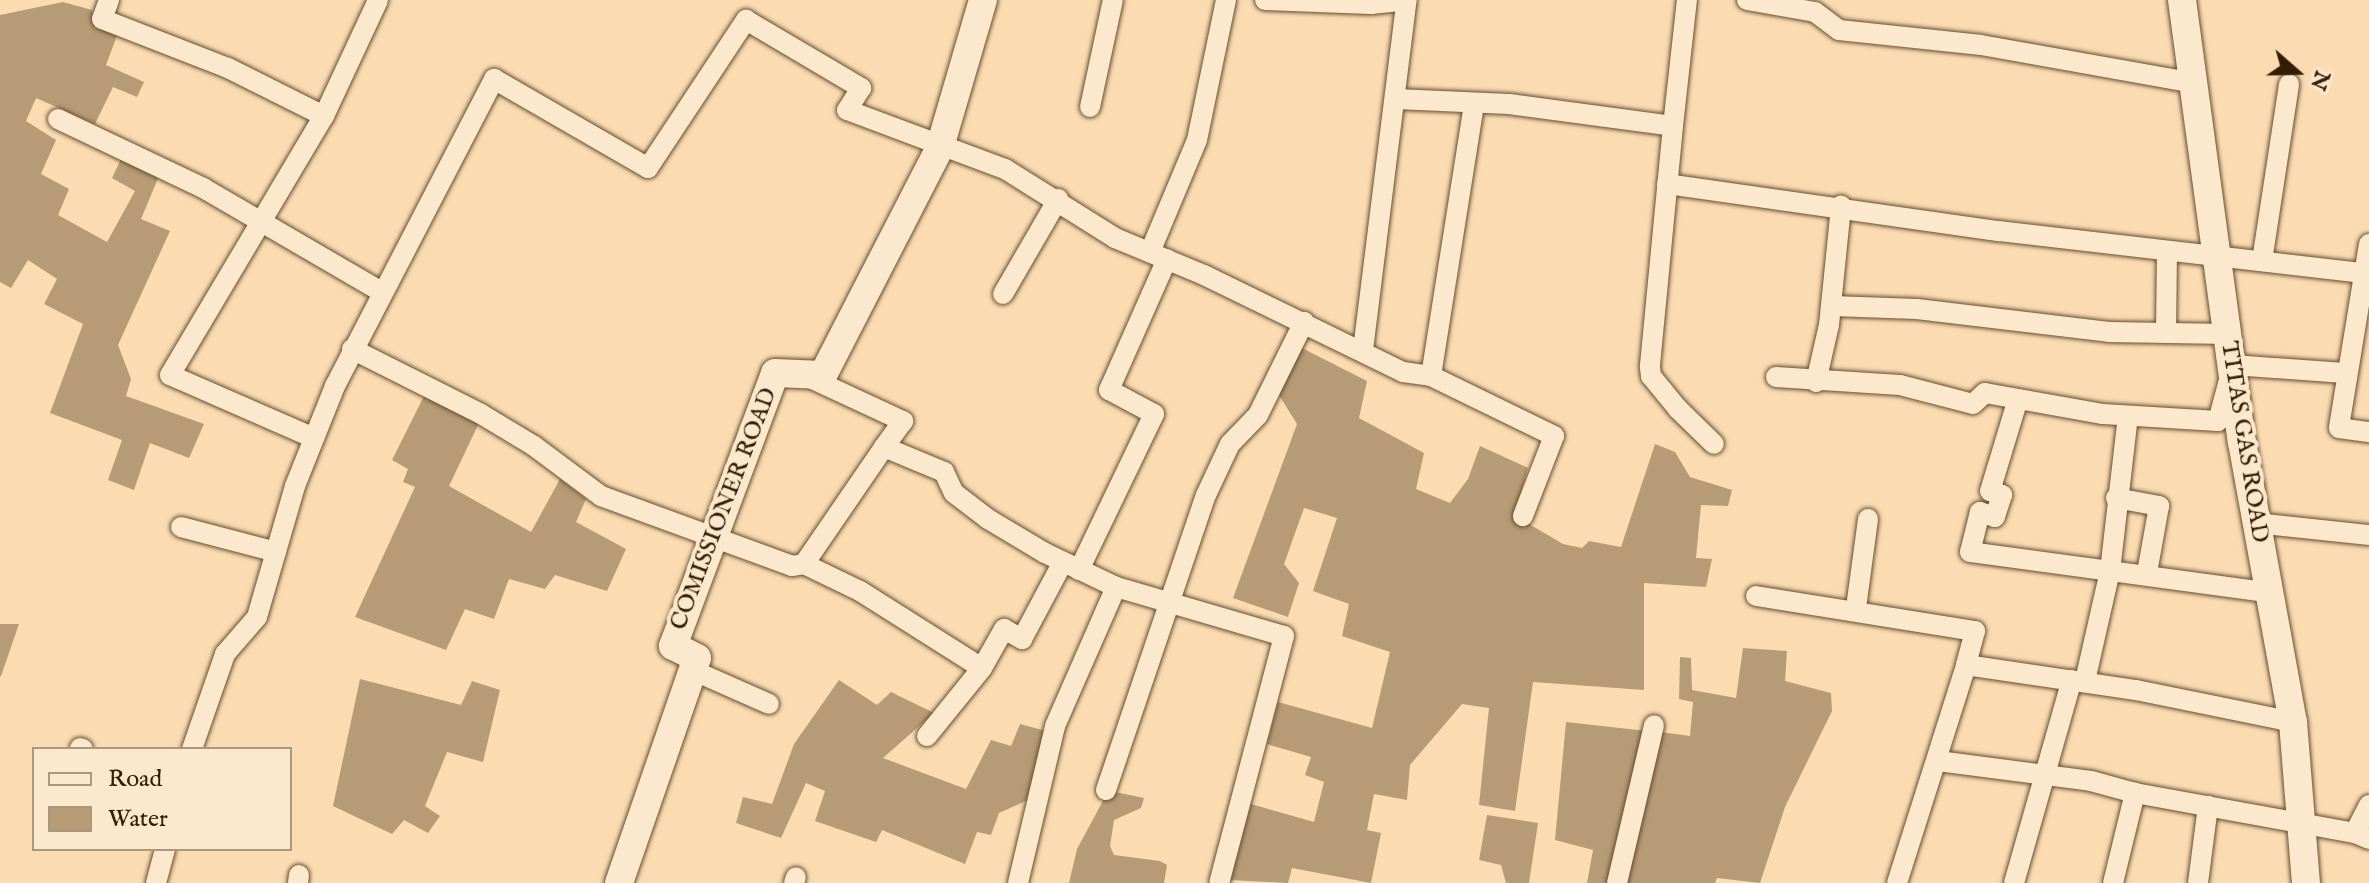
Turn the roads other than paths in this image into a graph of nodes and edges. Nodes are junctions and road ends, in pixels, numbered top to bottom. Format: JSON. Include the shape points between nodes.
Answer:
{"nodes":[{"id":1,"x":109,"y":0,"type":"edge"},
{"id":2,"x":378,"y":0,"type":"edge"},
{"id":3,"x":983,"y":0,"type":"edge"},
{"id":4,"x":1113,"y":0,"type":"edge"},
{"id":5,"x":1226,"y":0,"type":"edge"},
{"id":6,"x":1265,"y":0,"type":"edge"},
{"id":7,"x":1277,"y":0,"type":"edge"},
{"id":8,"x":1687,"y":0,"type":"edge"},
{"id":9,"x":1747,"y":0,"type":"edge"},
{"id":10,"x":2182,"y":0,"type":"edge"},
{"id":11,"x":1406,"y":1,"type":"edge"},
{"id":12,"x":1364,"y":2,"type":"edge"},
{"id":13,"x":1818,"y":6,"type":"edge"},
{"id":14,"x":749,"y":10,"type":"edge"},
{"id":15,"x":2194,"y":83,"type":"junction"},
{"id":16,"x":2289,"y":84,"type":"dead end"},
{"id":17,"x":1396,"y":99,"type":"junction"},
{"id":18,"x":1474,"y":103,"type":"junction"},
{"id":19,"x":1090,"y":107,"type":"dead end"},
{"id":20,"x":324,"y":116,"type":"junction"},
{"id":21,"x":58,"y":119,"type":"dead end"},
{"id":22,"x":1673,"y":126,"type":"junction"},
{"id":23,"x":940,"y":147,"type":"junction"},
{"id":24,"x":1667,"y":184,"type":"junction"},
{"id":25,"x":1058,"y":199,"type":"junction"},
{"id":26,"x":1841,"y":206,"type":"junction"},
{"id":27,"x":257,"y":223,"type":"junction"},
{"id":28,"x":2369,"y":244,"type":"edge"},
{"id":29,"x":2167,"y":253,"type":"junction"},
{"id":30,"x":1158,"y":256,"type":"junction"},
{"id":31,"x":2216,"y":258,"type":"junction"},
{"id":32,"x":2262,"y":261,"type":"junction"},
{"id":33,"x":2366,"y":273,"type":"edge"},
{"id":34,"x":380,"y":291,"type":"junction"},
{"id":35,"x":1003,"y":294,"type":"dead end"},
{"id":36,"x":1832,"y":306,"type":"junction"},
{"id":37,"x":1304,"y":322,"type":"junction"},
{"id":38,"x":2166,"y":333,"type":"junction"},
{"id":39,"x":2228,"y":334,"type":"junction"},
{"id":40,"x":352,"y":349,"type":"junction"},
{"id":41,"x":1363,"y":350,"type":"junction"},
{"id":42,"x":2233,"y":365,"type":"junction"},
{"id":43,"x":2345,"y":373,"type":"junction"},
{"id":44,"x":800,"y":374,"type":"junction"},
{"id":45,"x":1431,"y":376,"type":"junction"},
{"id":46,"x":1776,"y":377,"type":"dead end"},
{"id":47,"x":1816,"y":382,"type":"junction"},
{"id":48,"x":2018,"y":399,"type":"junction"},
{"id":49,"x":2128,"y":416,"type":"junction"},
{"id":50,"x":2369,"y":432,"type":"edge"},
{"id":51,"x":314,"y":438,"type":"junction"},
{"id":52,"x":1714,"y":444,"type":"dead end"},
{"id":53,"x":884,"y":447,"type":"junction"},
{"id":54,"x":2116,"y":498,"type":"junction"},
{"id":55,"x":1523,"y":516,"type":"dead end"},
{"id":56,"x":1868,"y":519,"type":"dead end"},
{"id":57,"x":2256,"y":523,"type":"junction"},
{"id":58,"x":181,"y":527,"type":"dead end"},
{"id":59,"x":712,"y":535,"type":"junction"},
{"id":60,"x":2369,"y":535,"type":"edge"},
{"id":61,"x":276,"y":552,"type":"junction"},
{"id":62,"x":804,"y":564,"type":"junction"},
{"id":63,"x":1071,"y":566,"type":"junction"},
{"id":64,"x":2110,"y":571,"type":"junction"},
{"id":65,"x":2147,"y":573,"type":"junction"},
{"id":66,"x":1116,"y":587,"type":"junction"},
{"id":67,"x":2267,"y":592,"type":"junction"},
{"id":68,"x":1756,"y":596,"type":"dead end"},
{"id":69,"x":1167,"y":602,"type":"junction"},
{"id":70,"x":1856,"y":608,"type":"junction"},
{"id":71,"x":1966,"y":665,"type":"junction"},
{"id":72,"x":982,"y":668,"type":"junction"},
{"id":73,"x":692,"y":670,"type":"junction"},
{"id":74,"x":2078,"y":680,"type":"junction"},
{"id":75,"x":769,"y":704,"type":"dead end"},
{"id":76,"x":2293,"y":722,"type":"junction"},
{"id":77,"x":1654,"y":725,"type":"dead end"},
{"id":78,"x":927,"y":736,"type":"dead end"},
{"id":79,"x":193,"y":747,"type":"edge"},
{"id":80,"x":1938,"y":761,"type":"junction"},
{"id":81,"x":2043,"y":774,"type":"junction"},
{"id":82,"x":1106,"y":790,"type":"dead end"},
{"id":83,"x":2135,"y":793,"type":"junction"},
{"id":84,"x":2369,"y":805,"type":"edge"},
{"id":85,"x":2208,"y":806,"type":"junction"},
{"id":86,"x":2299,"y":819,"type":"junction"},
{"id":87,"x":2362,"y":836,"type":"edge"},
{"id":88,"x":164,"y":851,"type":"edge"},
{"id":89,"x":156,"y":883,"type":"edge"},
{"id":90,"x":619,"y":883,"type":"edge"},
{"id":91,"x":1018,"y":883,"type":"edge"},
{"id":92,"x":1219,"y":883,"type":"edge"},
{"id":93,"x":1617,"y":883,"type":"edge"},
{"id":94,"x":1897,"y":883,"type":"edge"},
{"id":95,"x":2014,"y":883,"type":"edge"},
{"id":96,"x":2113,"y":883,"type":"edge"},
{"id":97,"x":2198,"y":883,"type":"edge"},
{"id":98,"x":2306,"y":883,"type":"edge"}],
"edges":[{"from":1,"to":20,"type":"street","via":[[102,19],[228,68]]},
{"from":2,"to":20,"type":"street"},
{"from":3,"to":23,"type":"street","name":"COMISSIONER ROAD"},
{"from":4,"to":19,"type":"street"},
{"from":5,"to":30,"type":"street","via":[[1197,140]]},
{"from":6,"to":7,"type":"street"},
{"from":7,"to":12,"type":"street"},
{"from":8,"to":22,"type":"street"},
{"from":9,"to":13,"type":"street"},
{"from":10,"to":15,"type":"street","name":"TITAS GAS ROAD"},
{"from":11,"to":12,"type":"street"},
{"from":11,"to":17,"type":"street"},
{"from":13,"to":15,"type":"street","via":[[1839,30],[1981,45]]},
{"from":14,"to":23,"type":"street","via":[[861,88],[847,110]]},
{"from":14,"to":34,"type":"street","via":[[648,168],[494,79]]},
{"from":15,"to":31,"type":"street","name":"TITAS GAS ROAD"},
{"from":16,"to":32,"type":"street"},
{"from":17,"to":18,"type":"street"},
{"from":17,"to":41,"type":"street"},
{"from":18,"to":22,"type":"street"},
{"from":18,"to":45,"type":"street"},
{"from":20,"to":27,"type":"street"},
{"from":21,"to":27,"type":"street","via":[[203,188]]},
{"from":22,"to":24,"type":"street"},
{"from":23,"to":25,"type":"street","via":[[1005,169]]},
{"from":23,"to":44,"type":"street","name":"COMISSIONER ROAD","via":[[823,375]]},
{"from":24,"to":26,"type":"street"},
{"from":24,"to":52,"type":"street","via":[[1651,376]]},
{"from":25,"to":30,"type":"street","via":[[1115,238]]},
{"from":25,"to":35,"type":"street"},
{"from":26,"to":29,"type":"street"},
{"from":26,"to":36,"type":"street"},
{"from":27,"to":34,"type":"street"},
{"from":27,"to":51,"type":"street","via":[[170,375]]},
{"from":28,"to":33,"type":"street"},
{"from":29,"to":31,"type":"street"},
{"from":29,"to":38,"type":"street"},
{"from":30,"to":37,"type":"street"},
{"from":30,"to":63,"type":"street","via":[[1109,390],[1154,414]]},
{"from":31,"to":32,"type":"street"},
{"from":31,"to":39,"type":"street","name":"TITAS GAS ROAD"},
{"from":32,"to":33,"type":"street"},
{"from":33,"to":43,"type":"street"},
{"from":34,"to":40,"type":"street"},
{"from":36,"to":38,"type":"street"},
{"from":36,"to":47,"type":"street"},
{"from":37,"to":41,"type":"street"},
{"from":37,"to":69,"type":"street","via":[[1258,415],[1230,444]]},
{"from":38,"to":39,"type":"street"},
{"from":39,"to":42,"type":"street","name":"TITAS GAS ROAD"},
{"from":40,"to":51,"type":"street"},
{"from":40,"to":59,"type":"street","via":[[481,414],[601,496]]},
{"from":41,"to":45,"type":"street","via":[[1403,372]]},
{"from":42,"to":43,"type":"street"},
{"from":42,"to":49,"type":"street","via":[[2218,421]]},
{"from":42,"to":57,"type":"street","name":"TITAS GAS ROAD"},
{"from":43,"to":50,"type":"street","via":[[2339,428]]},
{"from":44,"to":53,"type":"street","via":[[903,421]]},
{"from":44,"to":59,"type":"street","name":"COMISSIONER ROAD","via":[[775,373]]},
{"from":45,"to":55,"type":"street","via":[[1554,436]]},
{"from":46,"to":47,"type":"street"},
{"from":47,"to":48,"type":"street","via":[[1900,385],[1973,404],[1985,393]]},
{"from":48,"to":49,"type":"street"},
{"from":48,"to":64,"type":"street","via":[[1990,491],[2002,495],[1995,517],[1980,512],[1970,552]]},
{"from":49,"to":54,"type":"street"},
{"from":51,"to":61,"type":"street"},
{"from":53,"to":62,"type":"street"},
{"from":53,"to":63,"type":"street","via":[[944,472],[954,493],[988,519]]},
{"from":54,"to":64,"type":"street"},
{"from":54,"to":65,"type":"street","via":[[2159,506]]},
{"from":56,"to":70,"type":"street"},
{"from":57,"to":60,"type":"street"},
{"from":57,"to":67,"type":"street","name":"TITAS GAS ROAD"},
{"from":58,"to":61,"type":"street"},
{"from":59,"to":62,"type":"street","via":[[779,563]]},
{"from":59,"to":73,"type":"street","name":"COMISSIONER ROAD","via":[[673,646],[697,658]]},
{"from":61,"to":79,"type":"street","via":[[257,617],[225,654]]},
{"from":62,"to":72,"type":"street","via":[[860,591]]},
{"from":63,"to":66,"type":"street"},
{"from":63,"to":72,"type":"street","via":[[1022,639],[1004,629]]},
{"from":64,"to":65,"type":"street"},
{"from":64,"to":74,"type":"street"},
{"from":65,"to":67,"type":"street"},
{"from":66,"to":69,"type":"street"},
{"from":66,"to":91,"type":"street","via":[[1055,726]]},
{"from":67,"to":76,"type":"street","name":"TITAS GAS ROAD"},
{"from":68,"to":70,"type":"street"},
{"from":69,"to":82,"type":"street"},
{"from":69,"to":92,"type":"street","via":[[1284,636]]},
{"from":70,"to":71,"type":"street","via":[[1975,631]]},
{"from":71,"to":74,"type":"street"},
{"from":71,"to":80,"type":"street"},
{"from":72,"to":78,"type":"street"},
{"from":73,"to":75,"type":"street"},
{"from":73,"to":90,"type":"street","name":"COMISSIONER ROAD"},
{"from":74,"to":76,"type":"street"},
{"from":74,"to":81,"type":"street"},
{"from":76,"to":86,"type":"street","name":"TITAS GAS ROAD"},
{"from":77,"to":93,"type":"street"},
{"from":80,"to":81,"type":"street"},
{"from":80,"to":94,"type":"street"},
{"from":81,"to":83,"type":"street"},
{"from":81,"to":95,"type":"street"},
{"from":83,"to":85,"type":"street"},
{"from":83,"to":96,"type":"street"},
{"from":84,"to":87,"type":"street"},
{"from":85,"to":86,"type":"street"},
{"from":85,"to":97,"type":"street"},
{"from":86,"to":87,"type":"street"},
{"from":86,"to":98,"type":"street","name":"TITAS GAS ROAD"},
{"from":88,"to":89,"type":"street"}]}
